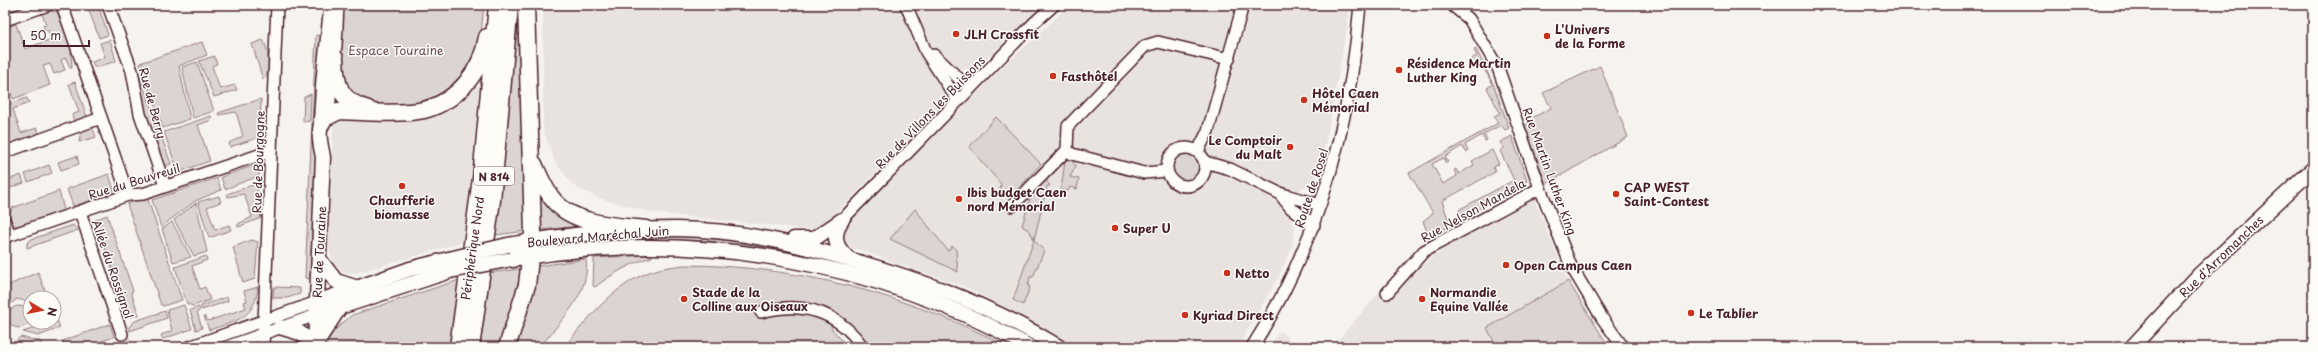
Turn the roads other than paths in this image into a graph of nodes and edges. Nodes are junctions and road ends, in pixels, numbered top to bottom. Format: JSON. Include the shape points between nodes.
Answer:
{"nodes":[{"id":1,"x":48,"y":5,"type":"edge"},
{"id":2,"x":62,"y":5,"type":"edge"},
{"id":3,"x":108,"y":5,"type":"edge"},
{"id":4,"x":277,"y":5,"type":"edge"},
{"id":5,"x":330,"y":5,"type":"edge"},
{"id":6,"x":338,"y":5,"type":"edge"},
{"id":7,"x":526,"y":5,"type":"edge"},
{"id":8,"x":906,"y":5,"type":"edge"},
{"id":9,"x":1054,"y":5,"type":"edge"},
{"id":10,"x":1243,"y":5,"type":"edge"},
{"id":11,"x":1360,"y":5,"type":"edge"},
{"id":12,"x":1366,"y":5,"type":"edge"},
{"id":13,"x":1452,"y":5,"type":"edge"},
{"id":14,"x":501,"y":7,"type":"edge"},
{"id":15,"x":5,"y":20,"type":"edge"},
{"id":16,"x":1358,"y":24,"type":"junction"},
{"id":17,"x":918,"y":35,"type":"junction"},
{"id":18,"x":335,"y":58,"type":"junction"},
{"id":19,"x":1229,"y":59,"type":"junction"},
{"id":20,"x":970,"y":90,"type":"junction"},
{"id":21,"x":958,"y":101,"type":"junction"},
{"id":22,"x":381,"y":111,"type":"junction"},
{"id":23,"x":329,"y":116,"type":"junction"},
{"id":24,"x":101,"y":118,"type":"junction"},
{"id":25,"x":319,"y":130,"type":"junction"},
{"id":26,"x":1067,"y":150,"type":"junction"},
{"id":27,"x":271,"y":151,"type":"junction"},
{"id":28,"x":1198,"y":151,"type":"junction"},
{"id":29,"x":5,"y":152,"type":"edge"},
{"id":30,"x":324,"y":157,"type":"junction"},
{"id":31,"x":531,"y":158,"type":"junction"},
{"id":32,"x":1205,"y":162,"type":"junction"},
{"id":33,"x":2313,"y":169,"type":"edge"},
{"id":34,"x":1167,"y":170,"type":"junction"},
{"id":35,"x":165,"y":186,"type":"junction"},
{"id":36,"x":1540,"y":188,"type":"junction"},
{"id":37,"x":1279,"y":193,"type":"junction"},
{"id":38,"x":128,"y":195,"type":"junction"},
{"id":39,"x":1320,"y":205,"type":"junction"},
{"id":40,"x":1012,"y":206,"type":"dead end"},
{"id":41,"x":80,"y":212,"type":"junction"},
{"id":42,"x":842,"y":220,"type":"junction"},
{"id":43,"x":5,"y":222,"type":"edge"},
{"id":44,"x":1314,"y":225,"type":"junction"},
{"id":45,"x":646,"y":230,"type":"junction"},
{"id":46,"x":7,"y":236,"type":"edge"},
{"id":47,"x":786,"y":241,"type":"junction"},
{"id":48,"x":531,"y":248,"type":"junction"},
{"id":49,"x":471,"y":254,"type":"junction"},
{"id":50,"x":509,"y":255,"type":"junction"},
{"id":51,"x":848,"y":258,"type":"junction"},
{"id":52,"x":319,"y":260,"type":"junction"},
{"id":53,"x":450,"y":265,"type":"junction"},
{"id":54,"x":358,"y":288,"type":"junction"},
{"id":55,"x":1387,"y":292,"type":"dead end"},
{"id":56,"x":340,"y":307,"type":"junction"},
{"id":57,"x":317,"y":308,"type":"junction"},
{"id":58,"x":761,"y":312,"type":"dead end"},
{"id":59,"x":264,"y":319,"type":"junction"},
{"id":60,"x":280,"y":327,"type":"junction"},
{"id":61,"x":264,"y":332,"type":"junction"},
{"id":62,"x":122,"y":334,"type":"tunnel mouth"},
{"id":63,"x":315,"y":346,"type":"edge"},
{"id":64,"x":189,"y":347,"type":"edge"},
{"id":65,"x":231,"y":347,"type":"edge"},
{"id":66,"x":263,"y":347,"type":"edge"},
{"id":67,"x":458,"y":347,"type":"edge"},
{"id":68,"x":471,"y":347,"type":"edge"},
{"id":69,"x":507,"y":347,"type":"edge"},
{"id":70,"x":863,"y":347,"type":"edge"},
{"id":71,"x":1030,"y":347,"type":"edge"},
{"id":72,"x":1059,"y":347,"type":"edge"},
{"id":73,"x":1252,"y":347,"type":"edge"},
{"id":74,"x":1623,"y":347,"type":"edge"},
{"id":75,"x":2132,"y":347,"type":"edge"}],
"edges":[{"from":1,"to":15,"type":"street"},
{"from":2,"to":24,"type":"street"},
{"from":3,"to":35,"type":"street","name":"Rue de Berry","via":[[132,71],[140,114]]},
{"from":4,"to":27,"type":"street","name":"Rue de Bourgogne"},
{"from":5,"to":25,"type":"street","name":"Rue de Touraine"},
{"from":6,"to":18,"type":"street","name":"Rue de Touraine"},
{"from":7,"to":31,"type":"highway"},
{"from":8,"to":17,"type":"street"},
{"from":9,"to":20,"type":"street","name":"Rue de Villons les Buissons"},
{"from":10,"to":19,"type":"street"},
{"from":11,"to":16,"type":"street","name":"Route de Rosel"},
{"from":12,"to":16,"type":"street","name":"Route de Rosel"},
{"from":13,"to":36,"type":"street","name":"Rue Martin Luther King","via":[[1469,19],[1498,68]]},
{"from":14,"to":22,"type":"highway","via":[[489,21],[480,62],[471,77],[454,94],[440,104],[424,110]]},
{"from":14,"to":49,"type":"highway","name":"Périphérique Nord","number":"N 814"},
{"from":14,"to":68,"type":"highway","name":"Périphérique Nord","number":"N 814","via":[[492,200]]},
{"from":16,"to":39,"type":"street","name":"Route de Rosel","via":[[1344,118]]},
{"from":17,"to":20,"type":"street","via":[[939,61]]},
{"from":17,"to":21,"type":"street"},
{"from":18,"to":22,"type":"highway","via":[[336,76],[344,96],[355,104]]},
{"from":18,"to":23,"type":"street","name":"Rue de Touraine","via":[[332,66]]},
{"from":19,"to":26,"type":"street","via":[[1158,42],[1145,46],[1068,126]]},
{"from":19,"to":28,"type":"street","via":[[1208,131]]},
{"from":20,"to":21,"type":"street","name":"Rue de Villons les Buissons"},
{"from":21,"to":42,"type":"street","name":"Rue de Villons les Buissons"},
{"from":22,"to":23,"type":"highway","via":[[339,111]]},
{"from":23,"to":25,"type":"main road","via":[[322,121]]},
{"from":23,"to":30,"type":"main road","name":"Rue de Touraine","via":[[327,149]]},
{"from":24,"to":29,"type":"street"},
{"from":24,"to":38,"type":"street"},
{"from":25,"to":30,"type":"main road","name":"Rue de Touraine"},
{"from":26,"to":34,"type":"street","via":[[1072,154],[1144,173]]},
{"from":26,"to":40,"type":"street"},
{"from":27,"to":35,"type":"street","name":"Rue du Bouvreuil"},
{"from":27,"to":59,"type":"street","name":"Rue de Bourgogne"},
{"from":28,"to":32,"type":"street"},
{"from":28,"to":34,"type":"street","via":[[1189,148],[1176,150],[1168,160]]},
{"from":30,"to":52,"type":"main road","name":"Rue de Touraine"},
{"from":31,"to":45,"type":"highway","via":[[550,194],[565,209],[594,221]]},
{"from":31,"to":48,"type":"highway"},
{"from":32,"to":34,"type":"street","via":[[1203,176],[1197,183],[1188,186],[1173,181]]},
{"from":32,"to":37,"type":"street","via":[[1230,168]]},
{"from":33,"to":75,"type":"main road","name":"Rue d'Arromanches","via":[[2199,275]]},
{"from":35,"to":38,"type":"street","name":"Rue du Bouvreuil","via":[[143,194]]},
{"from":36,"to":55,"type":"street","name":"Rue Nelson Mandela","via":[[1424,251]]},
{"from":36,"to":74,"type":"street","name":"Rue Martin Luther King","via":[[1571,266]]},
{"from":37,"to":39,"type":"street"},
{"from":37,"to":44,"type":"street","via":[[1291,208]]},
{"from":38,"to":41,"type":"street","name":"Rue du Bouvreuil"},
{"from":39,"to":44,"type":"street","name":"Route de Rosel"},
{"from":41,"to":46,"type":"street","name":"Rue du Bouvreuil"},
{"from":41,"to":62,"type":"street","name":"Allée du Rossignol"},
{"from":42,"to":47,"type":"main road","via":[[814,239],[795,238]]},
{"from":42,"to":51,"type":"main road","via":[[835,239],[838,248]]},
{"from":43,"to":46,"type":"street"},
{"from":44,"to":73,"type":"street","name":"Route de Rosel","via":[[1284,292]]},
{"from":45,"to":47,"type":"main road","name":"Boulevard Maréchal Juin","via":[[714,231]]},
{"from":45,"to":48,"type":"main road","name":"Boulevard Maréchal Juin"},
{"from":47,"to":51,"type":"main road","name":"Boulevard Maréchal Juin"},
{"from":48,"to":50,"type":"highway"},
{"from":48,"to":69,"type":"highway","via":[[527,285]]},
{"from":48,"to":71,"type":"main road","name":"Boulevard Maréchal Juin","via":[[674,247],[742,253],[833,269],[924,298],[984,323]]},
{"from":49,"to":50,"type":"main road","bridge":true},
{"from":49,"to":53,"type":"main road","bridge":true},
{"from":49,"to":67,"type":"highway","name":"Périphérique Nord","number":"N 814"},
{"from":50,"to":53,"type":"main road","bridge":true},
{"from":51,"to":72,"type":"main road","name":"Boulevard Maréchal Juin","via":[[910,277],[970,300]]},
{"from":52,"to":54,"type":"main road","via":[[336,281]]},
{"from":52,"to":57,"type":"main road","name":"Rue de Touraine"},
{"from":53,"to":54,"type":"main road","via":[[410,269]]},
{"from":53,"to":56,"type":"main road"},
{"from":54,"to":57,"type":"main road"},
{"from":56,"to":57,"type":"main road"},
{"from":56,"to":63,"type":"main road"},
{"from":57,"to":59,"type":"street"},
{"from":57,"to":60,"type":"street"},
{"from":57,"to":63,"type":"main road","name":"Rue de Touraine"},
{"from":58,"to":70,"type":"street","via":[[790,307],[820,312],[848,328]]},
{"from":59,"to":61,"type":"street","name":"Rue de Bourgogne"},
{"from":59,"to":64,"type":"street"},
{"from":60,"to":61,"type":"street"},
{"from":60,"to":63,"type":"main road","via":[[300,333]]},
{"from":61,"to":65,"type":"street"},
{"from":61,"to":66,"type":"street","name":"Rue de Bourgogne"}]}
